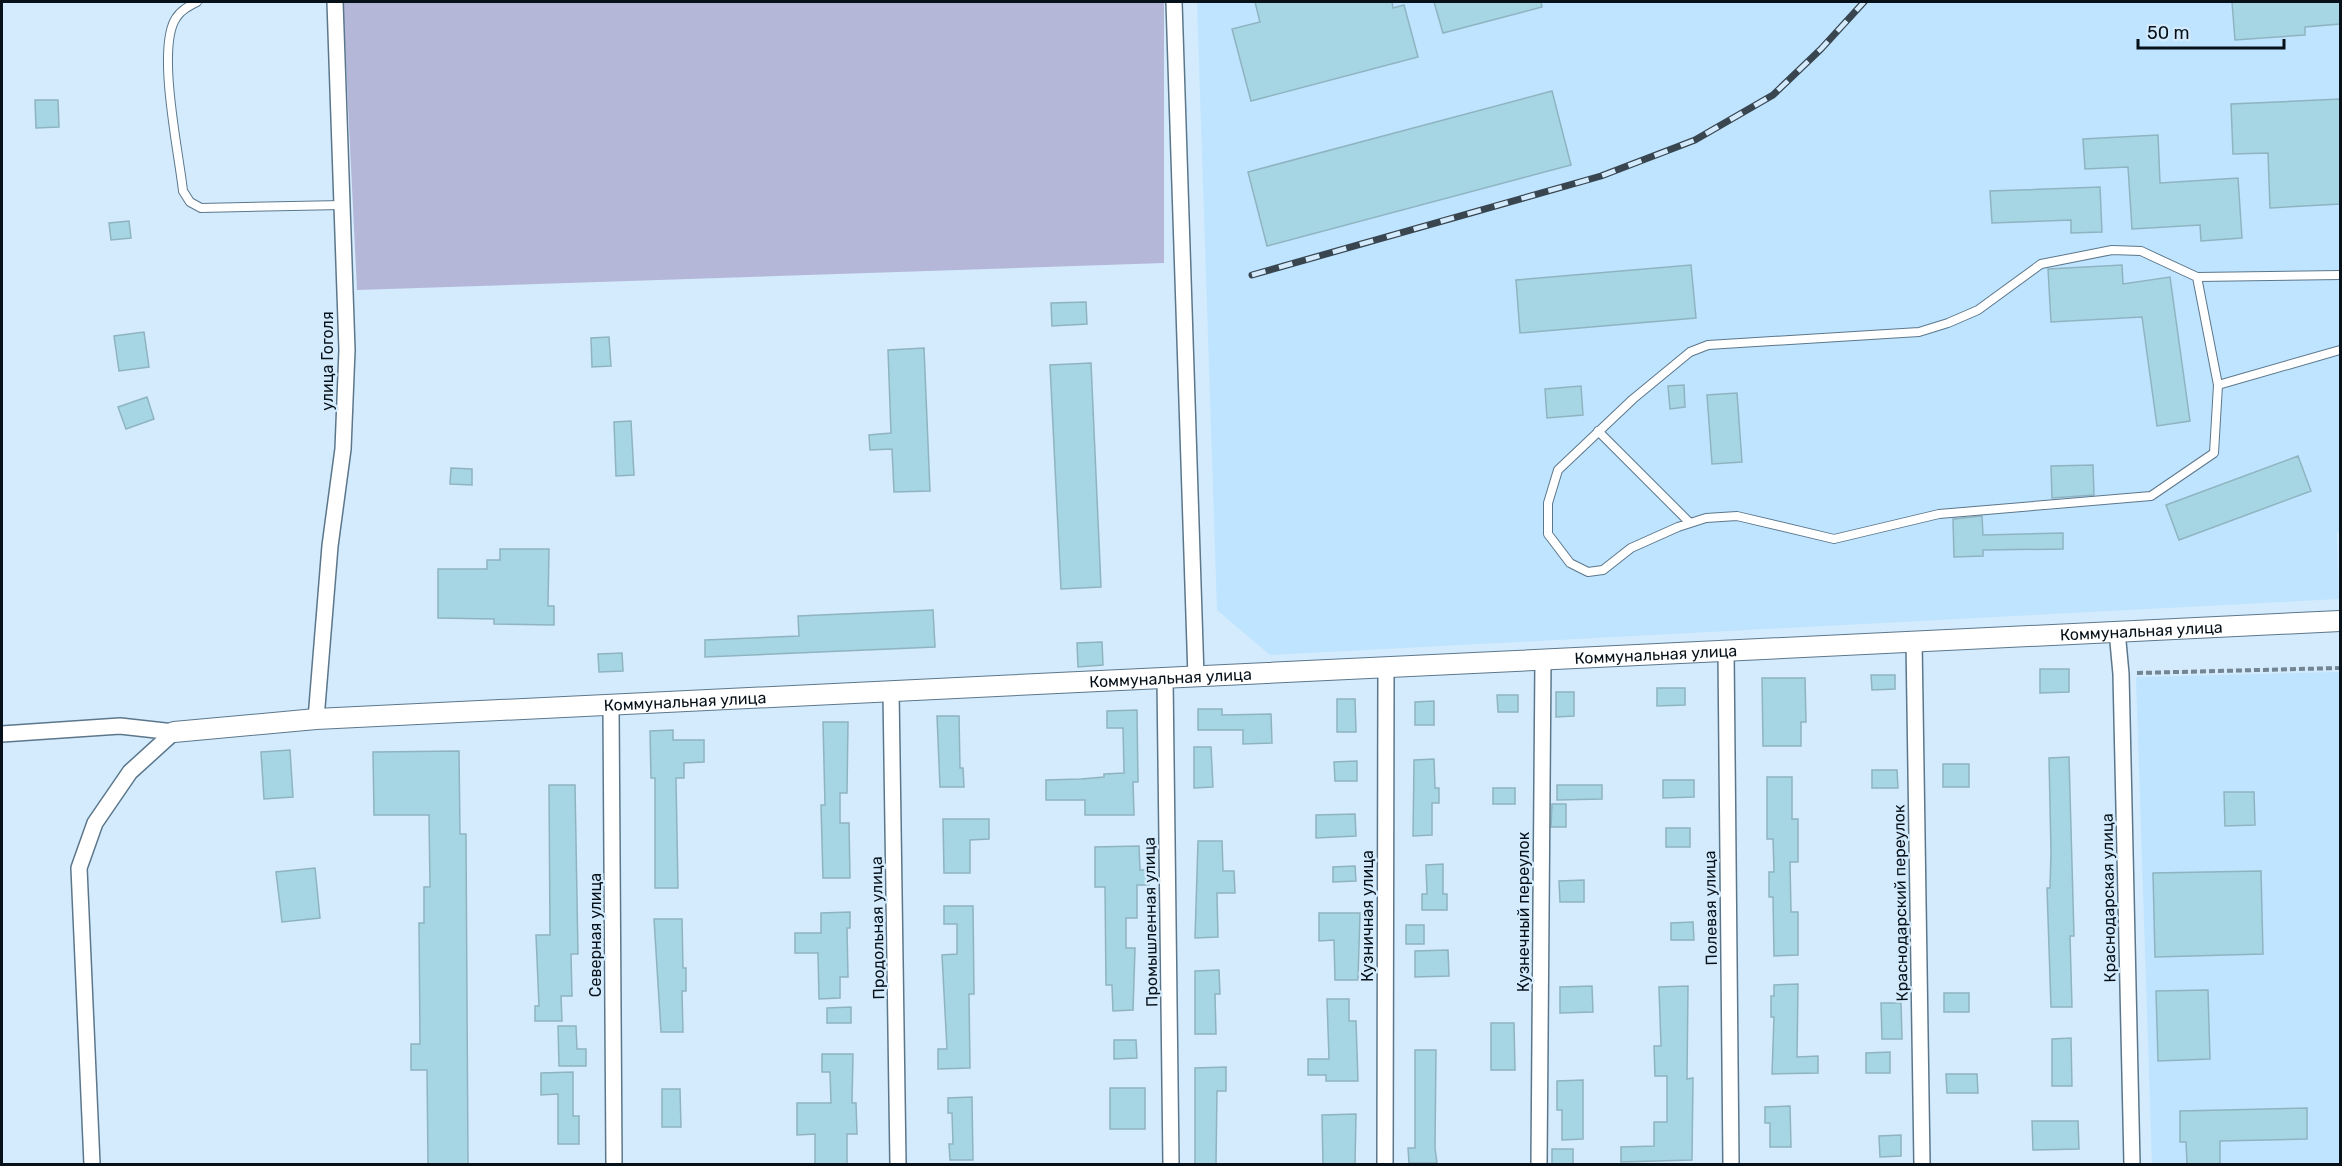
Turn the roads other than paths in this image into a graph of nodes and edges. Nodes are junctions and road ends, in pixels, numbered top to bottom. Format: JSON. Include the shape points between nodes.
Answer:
{"nodes":[{"id":1,"x":197,"y":2,"type":"edge"},
{"id":2,"x":335,"y":2,"type":"edge"},
{"id":3,"x":1174,"y":2,"type":"edge"},
{"id":4,"x":342,"y":205,"type":"junction"},
{"id":5,"x":2340,"y":275,"type":"edge"},
{"id":6,"x":2197,"y":277,"type":"junction"},
{"id":7,"x":2340,"y":350,"type":"edge"},
{"id":8,"x":2218,"y":385,"type":"junction"},
{"id":9,"x":1598,"y":431,"type":"junction"},
{"id":10,"x":1690,"y":523,"type":"junction"},
{"id":11,"x":2340,"y":621,"type":"edge"},
{"id":12,"x":2117,"y":631,"type":"junction"},
{"id":13,"x":1914,"y":640,"type":"junction"},
{"id":14,"x":1726,"y":651,"type":"junction"},
{"id":15,"x":1543,"y":659,"type":"junction"},
{"id":16,"x":1386,"y":668,"type":"junction"},
{"id":17,"x":1196,"y":677,"type":"junction"},
{"id":18,"x":1165,"y":679,"type":"junction"},
{"id":19,"x":891,"y":691,"type":"junction"},
{"id":20,"x":611,"y":706,"type":"junction"},
{"id":21,"x":316,"y":719,"type":"junction"},
{"id":22,"x":174,"y":732,"type":"junction"},
{"id":23,"x":2,"y":734,"type":"edge"},
{"id":24,"x":92,"y":1164,"type":"edge"},
{"id":25,"x":614,"y":1164,"type":"edge"},
{"id":26,"x":898,"y":1164,"type":"edge"},
{"id":27,"x":1171,"y":1164,"type":"edge"},
{"id":28,"x":1384,"y":1164,"type":"edge"},
{"id":29,"x":1539,"y":1164,"type":"edge"},
{"id":30,"x":1731,"y":1164,"type":"edge"},
{"id":31,"x":1923,"y":1164,"type":"edge"},
{"id":32,"x":2132,"y":1164,"type":"edge"}],
"edges":[{"from":1,"to":4,"type":"lane","via":[[175,19],[166,47],[183,191],[190,202],[201,208]]},
{"from":2,"to":4,"type":"street","name":"улица Гоголя"},
{"from":3,"to":17,"type":"street"},
{"from":4,"to":21,"type":"street","name":"улица Гоголя","via":[[347,350],[343,449],[330,546]]},
{"from":5,"to":6,"type":"lane"},
{"from":6,"to":8,"type":"lane"},
{"from":6,"to":9,"type":"lane","via":[[2141,251],[2112,250],[2041,264],[1978,310],[1919,332],[1708,345],[1690,352]]},
{"from":7,"to":8,"type":"lane"},
{"from":8,"to":10,"type":"lane","via":[[2214,453],[2151,496],[1939,514],[1834,539],[1737,516]]},
{"from":9,"to":10,"type":"lane"},
{"from":9,"to":10,"type":"lane","via":[[1558,470],[1548,503],[1548,534],[1570,563],[1588,572],[1603,570],[1631,548]]},
{"from":11,"to":12,"type":"street","name":"Коммунальная улица"},
{"from":12,"to":13,"type":"street","name":"Коммунальная улица"},
{"from":12,"to":32,"type":"street","name":"Краснодарская улица"},
{"from":13,"to":14,"type":"street","name":"Коммунальная улица"},
{"from":13,"to":31,"type":"street","name":"Краснодарский переулок"},
{"from":14,"to":15,"type":"street","name":"Коммунальная улица"},
{"from":14,"to":30,"type":"street","name":"Полевая улица"},
{"from":15,"to":16,"type":"street","name":"Коммунальная улица"},
{"from":15,"to":29,"type":"street","name":"Кузнечный переулок"},
{"from":16,"to":17,"type":"street","name":"Коммунальная улица"},
{"from":16,"to":28,"type":"street","name":"Кузничная улица"},
{"from":17,"to":18,"type":"street","name":"Коммунальная улица"},
{"from":18,"to":19,"type":"street","name":"Коммунальная улица"},
{"from":18,"to":27,"type":"street","name":"Промышленная улица"},
{"from":19,"to":20,"type":"street","name":"Коммунальная улица"},
{"from":19,"to":26,"type":"street","name":"Продольная улица"},
{"from":20,"to":21,"type":"street","name":"Коммунальная улица"},
{"from":20,"to":25,"type":"street","name":"Северная улица"},
{"from":21,"to":22,"type":"street","name":"Коммунальная улица"},
{"from":22,"to":23,"type":"street","name":"Коммунальная улица","via":[[120,726]]},
{"from":22,"to":24,"type":"street","via":[[130,772],[95,823],[79,868]]}]}
